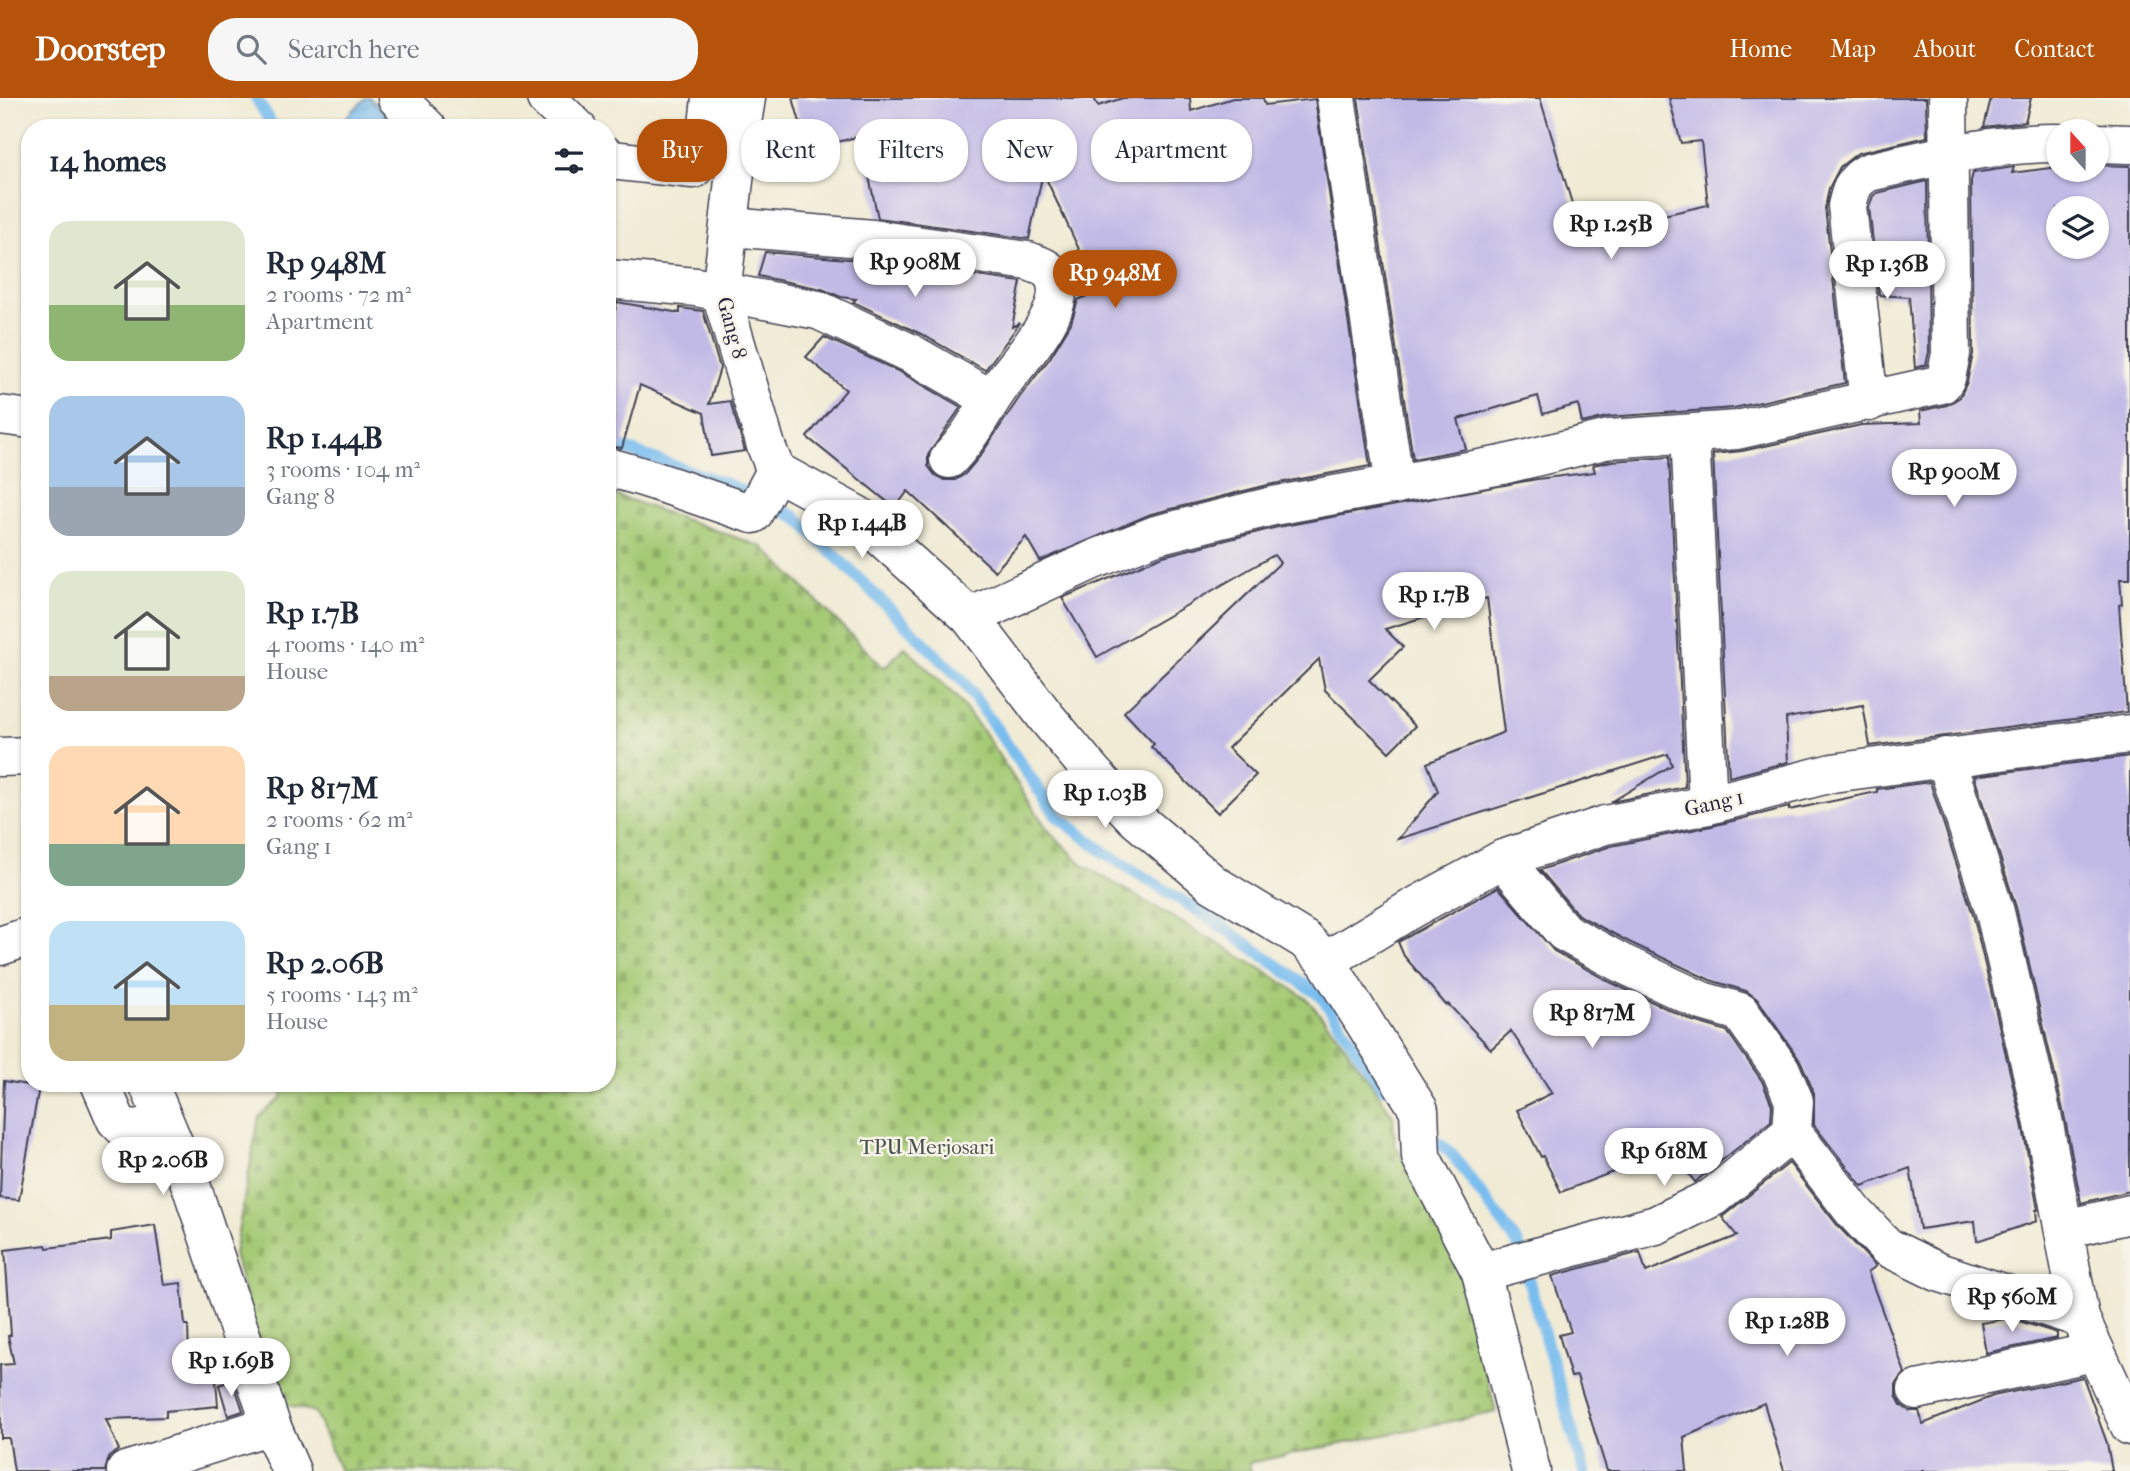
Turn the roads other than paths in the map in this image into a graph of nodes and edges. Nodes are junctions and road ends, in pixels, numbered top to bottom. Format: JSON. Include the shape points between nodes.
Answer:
{"nodes":[{"id":1,"x":397,"y":98,"type":"edge"},
{"id":2,"x":546,"y":98,"type":"edge"},
{"id":3,"x":711,"y":98,"type":"edge"},
{"id":4,"x":746,"y":98,"type":"edge"},
{"id":5,"x":1336,"y":98,"type":"edge"},
{"id":6,"x":1948,"y":98,"type":"edge"},
{"id":7,"x":418,"y":119,"type":"edge"},
{"id":8,"x":568,"y":119,"type":"edge"},
{"id":9,"x":715,"y":119,"type":"edge"},
{"id":10,"x":727,"y":141,"type":"edge"},
{"id":11,"x":2046,"y":143,"type":"edge"},
{"id":12,"x":2109,"y":143,"type":"edge"},
{"id":13,"x":2130,"y":144,"type":"edge"},
{"id":14,"x":1950,"y":153,"type":"junction"},
{"id":15,"x":616,"y":161,"type":"edge"},
{"id":16,"x":637,"y":163,"type":"edge"},
{"id":17,"x":724,"y":182,"type":"edge"},
{"id":18,"x":730,"y":227,"type":"junction"},
{"id":19,"x":616,"y":280,"type":"edge"},
{"id":20,"x":721,"y":293,"type":"junction"},
{"id":21,"x":991,"y":399,"type":"junction"},
{"id":22,"x":1869,"y":402,"type":"junction"},
{"id":23,"x":0,"y":415,"type":"edge"},
{"id":24,"x":21,"y":418,"type":"edge"},
{"id":25,"x":1690,"y":434,"type":"junction"},
{"id":26,"x":948,"y":459,"type":"dead end"},
{"id":27,"x":616,"y":469,"type":"edge"},
{"id":28,"x":1395,"y":485,"type":"junction"},
{"id":29,"x":766,"y":489,"type":"junction"},
{"id":30,"x":970,"y":617,"type":"junction"},
{"id":31,"x":2130,"y":734,"type":"edge"},
{"id":32,"x":21,"y":756,"type":"edge"},
{"id":33,"x":0,"y":757,"type":"edge"},
{"id":34,"x":1945,"y":757,"type":"junction"},
{"id":35,"x":1708,"y":805,"type":"junction"},
{"id":36,"x":1503,"y":859,"type":"junction"},
{"id":37,"x":21,"y":939,"type":"edge"},
{"id":38,"x":0,"y":946,"type":"edge"},
{"id":39,"x":1326,"y":961,"type":"junction"},
{"id":40,"x":104,"y":1092,"type":"edge"},
{"id":41,"x":152,"y":1092,"type":"edge"},
{"id":42,"x":164,"y":1122,"type":"junction"},
{"id":43,"x":1792,"y":1132,"type":"junction"},
{"id":44,"x":2130,"y":1214,"type":"edge"},
{"id":45,"x":2065,"y":1229,"type":"junction"},
{"id":46,"x":1492,"y":1269,"type":"junction"},
{"id":47,"x":2087,"y":1335,"type":"junction"},
{"id":48,"x":1917,"y":1390,"type":"dead end"},
{"id":49,"x":271,"y":1424,"type":"junction"},
{"id":50,"x":2130,"y":1426,"type":"edge"},
{"id":51,"x":126,"y":1471,"type":"edge"},
{"id":52,"x":290,"y":1471,"type":"edge"},
{"id":53,"x":1531,"y":1471,"type":"edge"}],
"edges":[{"from":1,"to":7,"type":"street"},
{"from":2,"to":8,"type":"street"},
{"from":3,"to":9,"type":"street"},
{"from":4,"to":10,"type":"street","name":"Gang 8"},
{"from":5,"to":28,"type":"street"},
{"from":6,"to":14,"type":"street"},
{"from":11,"to":14,"type":"street"},
{"from":12,"to":13,"type":"street"},
{"from":14,"to":22,"type":"street","via":[[1951,354],[1946,378],[1935,387]]},
{"from":14,"to":22,"type":"street","via":[[1869,172],[1851,188],[1847,206]]},
{"from":15,"to":16,"type":"street"},
{"from":17,"to":18,"type":"street","name":"Gang 8"},
{"from":18,"to":20,"type":"street","name":"Gang 8"},
{"from":18,"to":21,"type":"street","via":[[873,239],[1044,267],[1055,282],[1051,318]]},
{"from":19,"to":20,"type":"street"},
{"from":20,"to":21,"type":"street","via":[[818,310],[910,353]]},
{"from":20,"to":29,"type":"street","name":"Gang 8","via":[[766,446]]},
{"from":21,"to":26,"type":"street","via":[[965,443]]},
{"from":22,"to":25,"type":"street","via":[[1737,430]]},
{"from":23,"to":24,"type":"street"},
{"from":25,"to":28,"type":"street","via":[[1609,439],[1502,466]]},
{"from":25,"to":35,"type":"street"},
{"from":27,"to":29,"type":"street","via":[[699,498]]},
{"from":28,"to":30,"type":"street","via":[[1273,506],[1156,535]]},
{"from":29,"to":30,"type":"street","via":[[856,515]]},
{"from":30,"to":39,"type":"street","via":[[1046,717],[1135,818],[1213,884],[1305,940]]},
{"from":31,"to":34,"type":"street","name":"Gang 1"},
{"from":32,"to":33,"type":"street"},
{"from":34,"to":35,"type":"street","name":"Gang 1","via":[[1832,773]]},
{"from":34,"to":45,"type":"street","via":[[1995,912]]},
{"from":35,"to":36,"type":"street","name":"Gang 1","via":[[1605,825]]},
{"from":36,"to":39,"type":"street","name":"Gang 1"},
{"from":36,"to":43,"type":"street","via":[[1564,932],[1702,1001],[1740,1012],[1786,1080],[1794,1101]]},
{"from":37,"to":38,"type":"street"},
{"from":39,"to":46,"type":"street","via":[[1419,1111],[1421,1157]]},
{"from":40,"to":42,"type":"street","via":[[123,1127],[136,1129]]},
{"from":41,"to":42,"type":"street"},
{"from":42,"to":49,"type":"street","via":[[191,1185]]},
{"from":43,"to":46,"type":"street","via":[[1713,1197],[1656,1225]]},
{"from":43,"to":47,"type":"street","via":[[1887,1247]]},
{"from":44,"to":45,"type":"street"},
{"from":45,"to":47,"type":"street"},
{"from":46,"to":53,"type":"street"},
{"from":47,"to":48,"type":"street"},
{"from":47,"to":50,"type":"street"},
{"from":49,"to":51,"type":"street"},
{"from":49,"to":52,"type":"street"}]}
